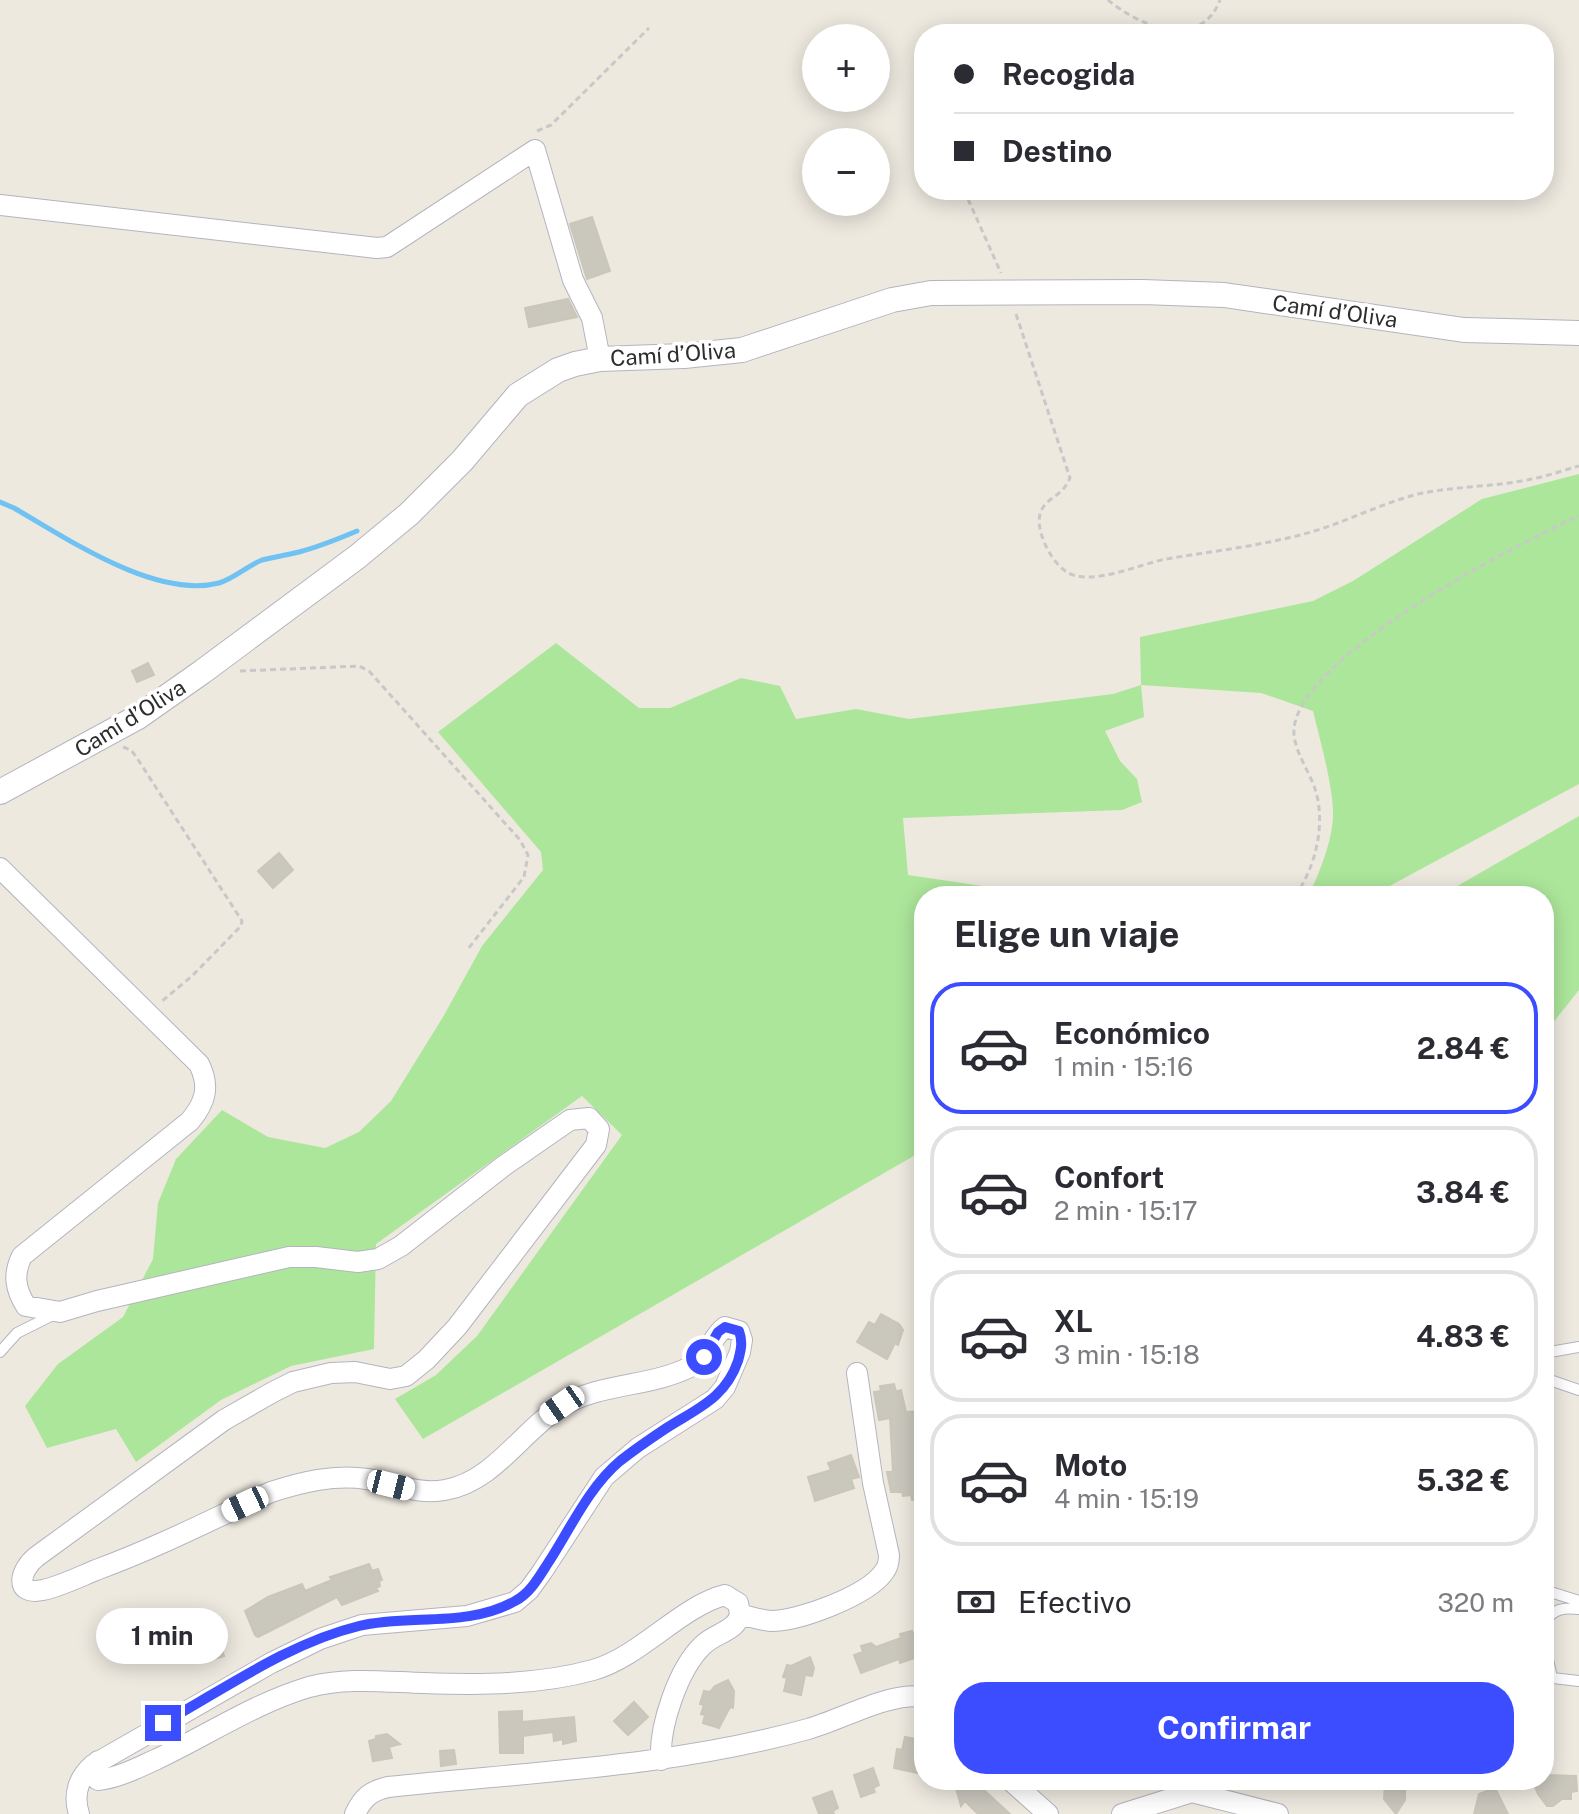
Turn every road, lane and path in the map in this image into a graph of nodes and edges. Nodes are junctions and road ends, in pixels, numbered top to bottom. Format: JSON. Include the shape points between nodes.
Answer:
{"nodes":[{"id":1,"x":1108,"y":0,"type":"edge"},
{"id":2,"x":1220,"y":0,"type":"edge"},
{"id":3,"x":1151,"y":24,"type":"edge"},
{"id":4,"x":1200,"y":24,"type":"edge"},
{"id":5,"x":649,"y":28,"type":"dead end"},
{"id":6,"x":535,"y":150,"type":"junction"},
{"id":7,"x":968,"y":200,"type":"edge"},
{"id":8,"x":0,"y":205,"type":"edge"},
{"id":9,"x":1009,"y":291,"type":"junction"},
{"id":10,"x":1579,"y":333,"type":"edge"},
{"id":11,"x":600,"y":359,"type":"junction"},
{"id":12,"x":1579,"y":466,"type":"edge"},
{"id":13,"x":1579,"y":516,"type":"edge"},
{"id":14,"x":233,"y":671,"type":"dead end"},
{"id":15,"x":121,"y":747,"type":"dead end"},
{"id":16,"x":0,"y":792,"type":"edge"},
{"id":17,"x":0,"y":868,"type":"edge"},
{"id":18,"x":1303,"y":886,"type":"edge"},
{"id":19,"x":468,"y":949,"type":"dead end"},
{"id":20,"x":147,"y":1013,"type":"junction"},
{"id":21,"x":60,"y":1312,"type":"junction"},
{"id":22,"x":1579,"y":1347,"type":"edge"},
{"id":23,"x":1554,"y":1351,"type":"edge"},
{"id":24,"x":0,"y":1352,"type":"edge"},
{"id":25,"x":857,"y":1373,"type":"dead end"},
{"id":26,"x":1554,"y":1381,"type":"edge"},
{"id":27,"x":1579,"y":1390,"type":"edge"},
{"id":28,"x":1554,"y":1593,"type":"edge"},
{"id":29,"x":1579,"y":1601,"type":"edge"},
{"id":30,"x":1579,"y":1609,"type":"edge"},
{"id":31,"x":1554,"y":1612,"type":"edge"},
{"id":32,"x":740,"y":1614,"type":"junction"},
{"id":33,"x":1554,"y":1678,"type":"edge"},
{"id":34,"x":1579,"y":1681,"type":"edge"},
{"id":35,"x":914,"y":1697,"type":"edge"},
{"id":36,"x":661,"y":1760,"type":"junction"},
{"id":37,"x":98,"y":1761,"type":"junction"},
{"id":38,"x":1021,"y":1790,"type":"edge"},
{"id":39,"x":1197,"y":1790,"type":"edge"},
{"id":40,"x":1192,"y":1792,"type":"junction"},
{"id":41,"x":79,"y":1814,"type":"edge"},
{"id":42,"x":355,"y":1814,"type":"edge"},
{"id":43,"x":1048,"y":1814,"type":"edge"},
{"id":44,"x":1122,"y":1814,"type":"edge"},
{"id":45,"x":1278,"y":1814,"type":"edge"}],
"edges":[{"from":1,"to":3,"type":"path"},
{"from":2,"to":4,"type":"path"},
{"from":5,"to":6,"type":"path","via":[[551,125],[529,135],[526,140]]},
{"from":6,"to":8,"type":"street","via":[[387,247]]},
{"from":6,"to":11,"type":"street","via":[[573,280],[592,318]]},
{"from":7,"to":9,"type":"path"},
{"from":9,"to":10,"type":"street","name":"Camí d’Oliva","via":[[1224,295],[1464,330]]},
{"from":9,"to":11,"type":"street","name":"Camí d’Oliva","via":[[900,298],[742,350]]},
{"from":9,"to":12,"type":"path","via":[[1070,478],[1064,491],[1044,505],[1040,526],[1055,561],[1079,578],[1294,537],[1422,494],[1532,479]]},
{"from":11,"to":16,"type":"street","name":"Camí d’Oliva","via":[[558,370],[518,395],[409,514],[166,698]]},
{"from":13,"to":18,"type":"path","via":[[1502,552],[1359,644],[1306,700],[1294,735],[1315,790],[1318,821],[1315,857]]},
{"from":14,"to":19,"type":"path","via":[[359,666],[369,671],[520,840],[528,855],[524,877]]},
{"from":15,"to":20,"type":"path","via":[[137,758],[242,921],[192,976]]},
{"from":17,"to":20,"type":"street"},
{"from":20,"to":21,"type":"street","via":[[199,1064],[205,1097],[190,1121],[22,1256],[15,1278],[26,1306]]},
{"from":21,"to":24,"type":"lane","via":[[17,1333]]},
{"from":21,"to":37,"type":"street","via":[[289,1257],[378,1259],[570,1120],[589,1118],[599,1129],[596,1145],[496,1278],[416,1368],[399,1379],[355,1372],[310,1377],[252,1403],[27,1564],[21,1581],[32,1590],[142,1553],[293,1485],[347,1478],[415,1491],[457,1487],[502,1459],[562,1405],[691,1366],[725,1327],[739,1331],[742,1340],[734,1371],[715,1399],[638,1448],[604,1477],[542,1572],[515,1602],[467,1616],[362,1625],[320,1639]]},
{"from":22,"to":23,"type":"lane"},
{"from":25,"to":32,"type":"street","via":[[873,1483],[888,1542],[886,1570],[859,1592],[815,1611],[773,1621]]},
{"from":26,"to":27,"type":"lane"},
{"from":28,"to":29,"type":"lane"},
{"from":30,"to":31,"type":"lane"},
{"from":32,"to":36,"type":"street","via":[[734,1626],[702,1646],[686,1668],[662,1733]]},
{"from":32,"to":37,"type":"street","via":[[732,1597],[716,1597],[621,1658],[581,1673],[499,1684],[326,1683],[275,1701],[110,1779],[93,1776]]},
{"from":33,"to":34,"type":"lane"},
{"from":35,"to":36,"type":"street","via":[[900,1697],[812,1728]]},
{"from":36,"to":42,"type":"street","via":[[388,1787],[366,1795]]},
{"from":37,"to":41,"type":"street","via":[[78,1785]]},
{"from":38,"to":43,"type":"street"},
{"from":39,"to":40,"type":"lane"},
{"from":40,"to":44,"type":"street"},
{"from":40,"to":45,"type":"street"}]}
